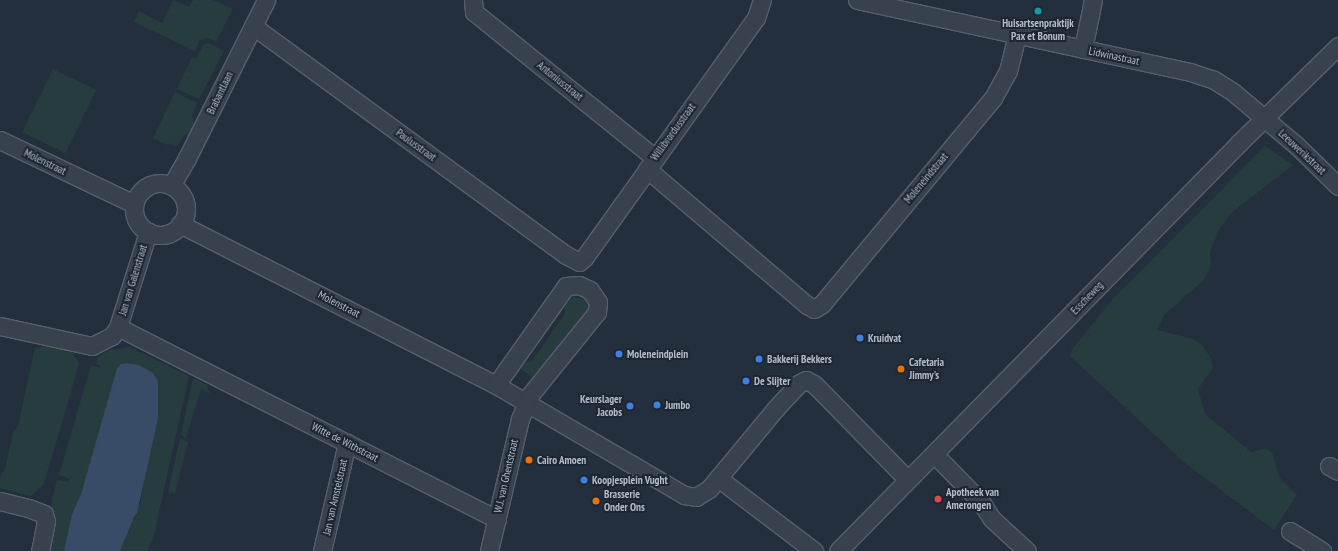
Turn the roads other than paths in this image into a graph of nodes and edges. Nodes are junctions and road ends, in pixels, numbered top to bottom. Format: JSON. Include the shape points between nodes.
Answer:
{"nodes":[{"id":1,"x":266,"y":0,"type":"edge"},
{"id":2,"x":473,"y":0,"type":"edge"},
{"id":3,"x":762,"y":0,"type":"edge"},
{"id":4,"x":857,"y":0,"type":"edge"},
{"id":5,"x":1092,"y":0,"type":"edge"},
{"id":6,"x":253,"y":26,"type":"junction"},
{"id":7,"x":1016,"y":35,"type":"junction"},
{"id":8,"x":1338,"y":46,"type":"edge"},
{"id":9,"x":1083,"y":49,"type":"junction"},
{"id":10,"x":1264,"y":118,"type":"junction"},
{"id":11,"x":0,"y":140,"type":"edge"},
{"id":12,"x":651,"y":163,"type":"junction"},
{"id":13,"x":172,"y":186,"type":"junction"},
{"id":14,"x":1338,"y":186,"type":"edge"},
{"id":15,"x":134,"y":204,"type":"junction"},
{"id":16,"x":180,"y":224,"type":"junction"},
{"id":17,"x":148,"y":232,"type":"junction"},
{"id":18,"x":579,"y":262,"type":"joint"},
{"id":19,"x":0,"y":326,"type":"edge"},
{"id":20,"x":118,"y":327,"type":"junction"},
{"id":21,"x":194,"y":366,"type":"joint"},
{"id":22,"x":496,"y":385,"type":"junction"},
{"id":23,"x":527,"y":402,"type":"junction"},
{"id":24,"x":347,"y":443,"type":"junction"},
{"id":25,"x":934,"y":454,"type":"junction"},
{"id":26,"x":718,"y":478,"type":"junction"},
{"id":27,"x":908,"y":480,"type":"junction"},
{"id":28,"x":0,"y":501,"type":"edge"},
{"id":29,"x":497,"y":519,"type":"junction"},
{"id":30,"x":1290,"y":532,"type":"dead end"},
{"id":31,"x":40,"y":551,"type":"edge"},
{"id":32,"x":322,"y":551,"type":"edge"},
{"id":33,"x":489,"y":551,"type":"edge"},
{"id":34,"x":814,"y":551,"type":"edge"},
{"id":35,"x":838,"y":551,"type":"edge"},
{"id":36,"x":1027,"y":551,"type":"edge"},
{"id":37,"x":1322,"y":551,"type":"edge"}],
"edges":[{"from":1,"to":6,"type":"street","name":"Brabantlaan"},
{"from":2,"to":12,"type":"street","name":"Antoniusstraat","via":[[474,12]]},
{"from":3,"to":12,"type":"street","name":"Willibrordusstraat","via":[[756,18]]},
{"from":4,"to":7,"type":"street","name":"Lidwinastraat"},
{"from":5,"to":9,"type":"street"},
{"from":6,"to":13,"type":"street","name":"Brabantlaan"},
{"from":6,"to":18,"type":"street","name":"Paulusstraat"},
{"from":7,"to":9,"type":"street","name":"Lidwinastraat"},
{"from":7,"to":12,"type":"street","name":"Moleneindstraat","via":[[1008,71],[993,98],[822,304],[814,309]]},
{"from":8,"to":10,"type":"street","name":"Esscheweg"},
{"from":9,"to":10,"type":"street","name":"Lidwinastraat","via":[[1190,72],[1214,80]]},
{"from":10,"to":14,"type":"street","name":"Leeuwerikstraat"},
{"from":10,"to":25,"type":"street","name":"Esscheweg"},
{"from":11,"to":15,"type":"street","name":"Molenstraat"},
{"from":12,"to":18,"type":"street","name":"Willibrordusstraat"},
{"from":13,"to":15,"type":"street","via":[[152,184],[138,194]]},
{"from":13,"to":16,"type":"street","via":[[182,195],[185,202],[186,210]]},
{"from":15,"to":17,"type":"street","via":[[135,217]]},
{"from":16,"to":17,"type":"street","via":[[167,234]]},
{"from":16,"to":22,"type":"street","name":"Molenstraat"},
{"from":17,"to":20,"type":"street","name":"Jan van Galenstraat"},
{"from":19,"to":20,"type":"street","name":"Jan van Galenstraat","via":[[92,346],[112,336]]},
{"from":20,"to":21,"type":"street","name":"Jan van Galenstraat"},
{"from":21,"to":24,"type":"street","name":"Witte de Withstraat"},
{"from":22,"to":23,"type":"street","name":"Molenstraat"},
{"from":22,"to":23,"type":"street","via":[[566,286],[579,285],[590,290],[598,302],[597,312],[530,394]]},
{"from":23,"to":26,"type":"street","via":[[684,495],[696,497],[709,489]]},
{"from":23,"to":29,"type":"street","name":"W.J. van Ghentstraat","via":[[520,419]]},
{"from":24,"to":29,"type":"street","name":"Witte de Withstraat"},
{"from":24,"to":32,"type":"street","name":"Jan van Amstelstraat"},
{"from":25,"to":27,"type":"street","name":"Esscheweg"},
{"from":25,"to":36,"type":"street","via":[[981,502],[992,519]]},
{"from":26,"to":27,"type":"street","via":[[776,408],[798,384],[806,380],[814,384]]},
{"from":26,"to":34,"type":"street"},
{"from":27,"to":35,"type":"street","name":"Esscheweg"},
{"from":28,"to":31,"type":"street","via":[[44,514],[46,521]]},
{"from":29,"to":33,"type":"street","name":"W.J. van Ghentstraat"},
{"from":30,"to":37,"type":"street"}]}
